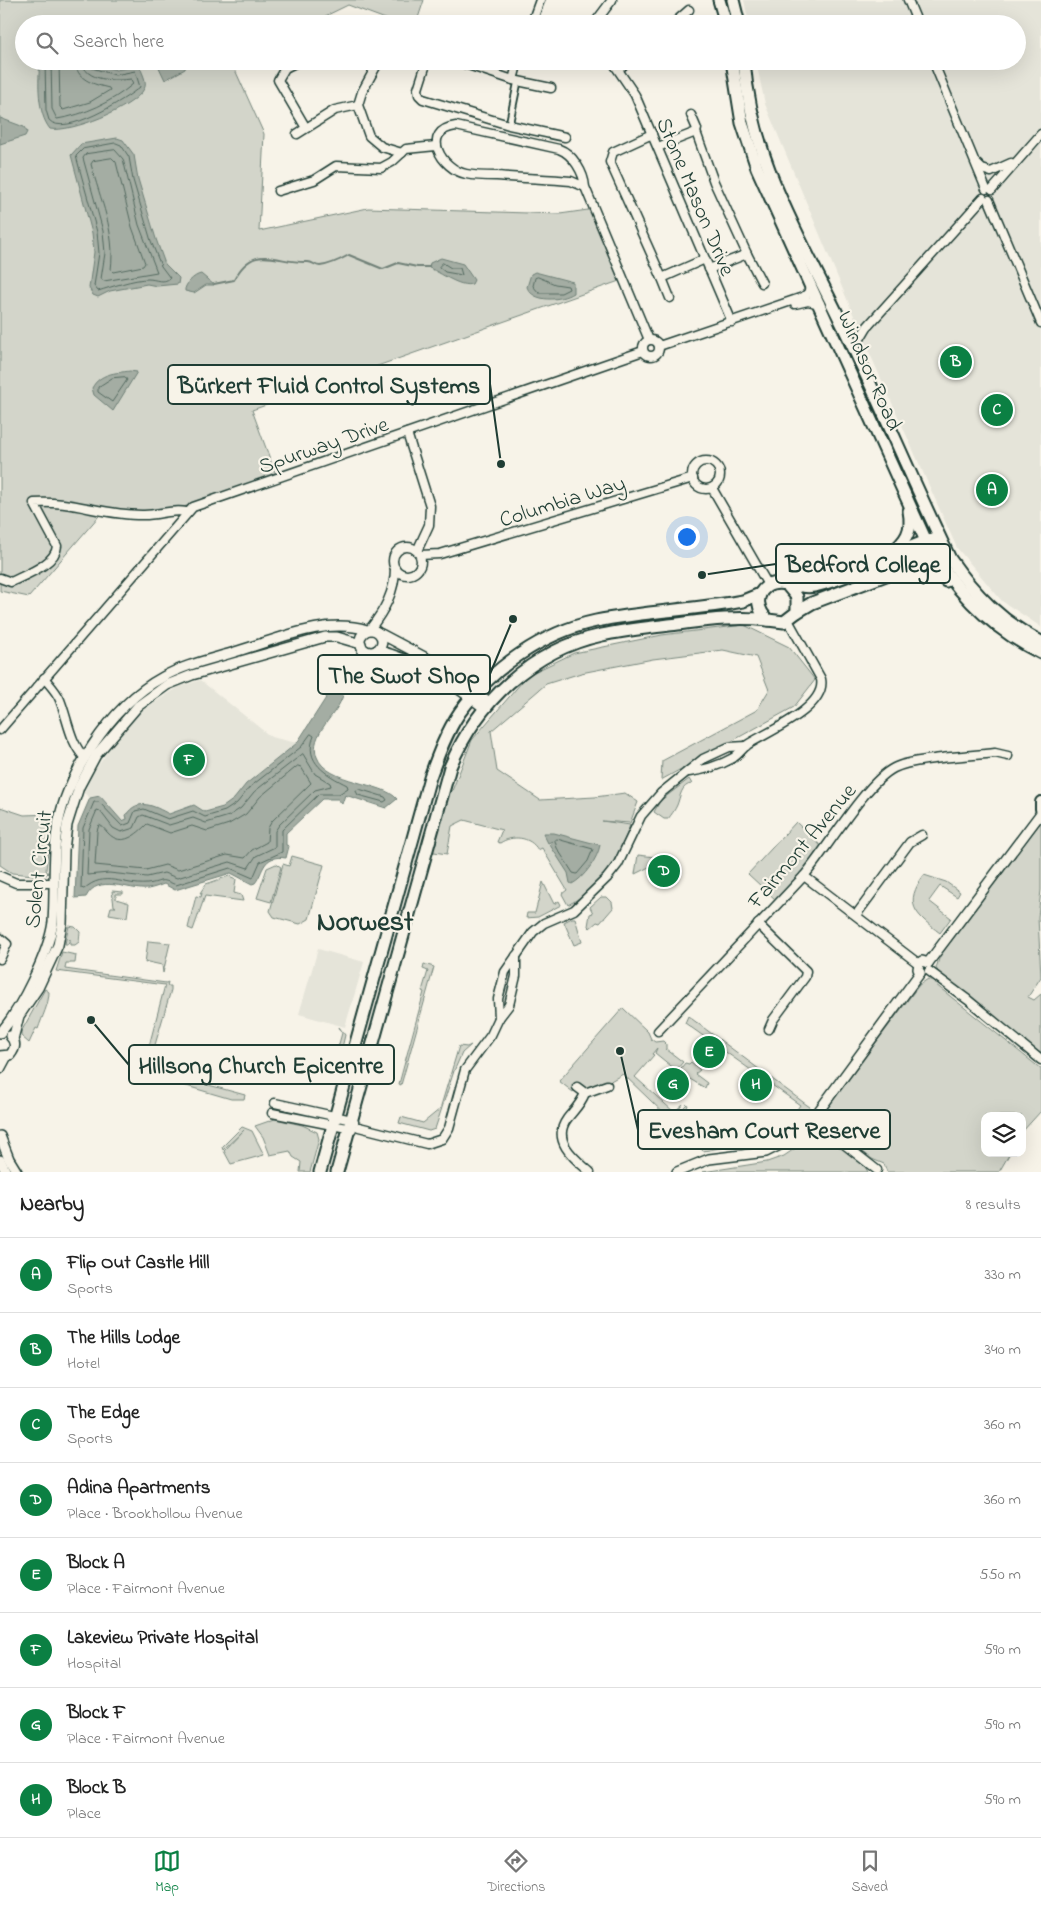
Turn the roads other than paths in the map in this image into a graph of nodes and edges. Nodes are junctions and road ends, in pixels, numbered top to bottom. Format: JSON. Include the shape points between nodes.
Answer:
{"nodes":[{"id":1,"x":540,"y":0,"type":"edge"},
{"id":2,"x":612,"y":0,"type":"edge"},
{"id":3,"x":719,"y":0,"type":"edge"},
{"id":4,"x":733,"y":0,"type":"edge"},
{"id":5,"x":908,"y":0,"type":"edge"},
{"id":6,"x":689,"y":10,"type":"dead end"},
{"id":7,"x":537,"y":15,"type":"edge"},
{"id":8,"x":601,"y":15,"type":"edge"},
{"id":9,"x":683,"y":15,"type":"edge"},
{"id":10,"x":723,"y":15,"type":"edge"},
{"id":11,"x":737,"y":15,"type":"edge"},
{"id":12,"x":914,"y":15,"type":"edge"},
{"id":13,"x":284,"y":70,"type":"edge"},
{"id":14,"x":374,"y":70,"type":"edge"},
{"id":15,"x":424,"y":70,"type":"edge"},
{"id":16,"x":484,"y":70,"type":"edge"},
{"id":17,"x":517,"y":70,"type":"edge"},
{"id":18,"x":620,"y":70,"type":"edge"},
{"id":19,"x":733,"y":70,"type":"edge"},
{"id":20,"x":745,"y":70,"type":"edge"},
{"id":21,"x":937,"y":70,"type":"edge"},
{"id":22,"x":516,"y":80,"type":"junction"},
{"id":23,"x":551,"y":88,"type":"dead end"},
{"id":24,"x":358,"y":105,"type":"junction"},
{"id":25,"x":691,"y":115,"type":"dead end"},
{"id":26,"x":509,"y":125,"type":"junction"},
{"id":27,"x":306,"y":128,"type":"junction"},
{"id":28,"x":696,"y":132,"type":"junction"},
{"id":29,"x":297,"y":134,"type":"dead end"},
{"id":30,"x":652,"y":134,"type":"junction"},
{"id":31,"x":1041,"y":134,"type":"edge"},
{"id":32,"x":565,"y":137,"type":"dead end"},
{"id":33,"x":436,"y":146,"type":"junction"},
{"id":34,"x":658,"y":147,"type":"junction"},
{"id":35,"x":402,"y":153,"type":"junction"},
{"id":36,"x":1022,"y":155,"type":"junction"},
{"id":37,"x":974,"y":161,"type":"junction"},
{"id":38,"x":584,"y":187,"type":"junction"},
{"id":39,"x":989,"y":189,"type":"junction"},
{"id":40,"x":278,"y":191,"type":"dead end"},
{"id":41,"x":986,"y":199,"type":"junction"},
{"id":42,"x":747,"y":254,"type":"junction"},
{"id":43,"x":705,"y":258,"type":"junction"},
{"id":44,"x":709,"y":269,"type":"junction"},
{"id":45,"x":662,"y":278,"type":"junction"},
{"id":46,"x":762,"y":283,"type":"dead end"},
{"id":47,"x":811,"y":285,"type":"junction"},
{"id":48,"x":670,"y":298,"type":"dead end"},
{"id":49,"x":820,"y":304,"type":"junction"},
{"id":50,"x":760,"y":313,"type":"junction"},
{"id":51,"x":732,"y":322,"type":"junction"},
{"id":52,"x":1041,"y":323,"type":"edge"},
{"id":53,"x":867,"y":327,"type":"junction"},
{"id":54,"x":846,"y":331,"type":"junction"},
{"id":55,"x":649,"y":340,"type":"junction"},
{"id":56,"x":659,"y":346,"type":"junction"},
{"id":57,"x":854,"y":349,"type":"junction"},
{"id":58,"x":643,"y":351,"type":"junction"},
{"id":59,"x":407,"y":433,"type":"junction"},
{"id":60,"x":693,"y":478,"type":"junction"},
{"id":61,"x":712,"y":488,"type":"junction"},
{"id":62,"x":904,"y":493,"type":"junction"},
{"id":63,"x":186,"y":512,"type":"junction"},
{"id":64,"x":940,"y":539,"type":"junction"},
{"id":65,"x":929,"y":546,"type":"junction"},
{"id":66,"x":419,"y":556,"type":"junction"},
{"id":67,"x":880,"y":562,"type":"junction"},
{"id":68,"x":395,"y":568,"type":"junction"},
{"id":69,"x":410,"y":575,"type":"junction"},
{"id":70,"x":886,"y":575,"type":"junction"},
{"id":71,"x":0,"y":578,"type":"edge"},
{"id":72,"x":768,"y":585,"type":"junction"},
{"id":73,"x":787,"y":585,"type":"junction"},
{"id":74,"x":393,"y":588,"type":"junction"},
{"id":75,"x":760,"y":594,"type":"junction"},
{"id":76,"x":966,"y":597,"type":"junction"},
{"id":77,"x":796,"y":612,"type":"junction"},
{"id":78,"x":768,"y":620,"type":"junction"},
{"id":79,"x":788,"y":620,"type":"junction"},
{"id":80,"x":374,"y":632,"type":"junction"},
{"id":81,"x":1041,"y":642,"type":"edge"},
{"id":82,"x":361,"y":646,"type":"junction"},
{"id":83,"x":376,"y":651,"type":"junction"},
{"id":84,"x":1041,"y":653,"type":"edge"},
{"id":85,"x":44,"y":678,"type":"junction"},
{"id":86,"x":474,"y":695,"type":"junction"},
{"id":87,"x":486,"y":705,"type":"junction"},
{"id":88,"x":0,"y":730,"type":"edge"},
{"id":89,"x":746,"y":746,"type":"junction"},
{"id":90,"x":1008,"y":756,"type":"dead end"},
{"id":91,"x":85,"y":758,"type":"junction"},
{"id":92,"x":689,"y":772,"type":"junction"},
{"id":93,"x":1041,"y":802,"type":"edge"},
{"id":94,"x":1041,"y":809,"type":"edge"},
{"id":95,"x":1041,"y":813,"type":"edge"},
{"id":96,"x":922,"y":835,"type":"dead end"},
{"id":97,"x":0,"y":876,"type":"edge"},
{"id":98,"x":804,"y":876,"type":"junction"},
{"id":99,"x":53,"y":883,"type":"junction"},
{"id":100,"x":856,"y":915,"type":"junction"},
{"id":101,"x":758,"y":924,"type":"junction"},
{"id":102,"x":0,"y":938,"type":"edge"},
{"id":103,"x":516,"y":956,"type":"junction"},
{"id":104,"x":0,"y":959,"type":"edge"},
{"id":105,"x":924,"y":967,"type":"junction"},
{"id":106,"x":499,"y":1018,"type":"junction"},
{"id":107,"x":769,"y":1029,"type":"dead end"},
{"id":108,"x":658,"y":1031,"type":"dead end"},
{"id":109,"x":0,"y":1034,"type":"edge"},
{"id":110,"x":13,"y":1039,"type":"junction"},
{"id":111,"x":3,"y":1056,"type":"edge"},
{"id":112,"x":1041,"y":1060,"type":"edge"},
{"id":113,"x":0,"y":1069,"type":"edge"},
{"id":114,"x":607,"y":1085,"type":"dead end"},
{"id":115,"x":577,"y":1087,"type":"dead end"},
{"id":116,"x":585,"y":1093,"type":"junction"},
{"id":117,"x":275,"y":1103,"type":"dead end"},
{"id":118,"x":272,"y":1113,"type":"dead end"},
{"id":119,"x":812,"y":1119,"type":"junction"},
{"id":120,"x":334,"y":1121,"type":"junction"},
{"id":121,"x":353,"y":1126,"type":"junction"},
{"id":122,"x":0,"y":1136,"type":"edge"},
{"id":123,"x":0,"y":1160,"type":"edge"},
{"id":124,"x":877,"y":1170,"type":"dead end"},
{"id":125,"x":6,"y":1172,"type":"edge"},
{"id":126,"x":17,"y":1172,"type":"edge"},
{"id":127,"x":320,"y":1172,"type":"edge"},
{"id":128,"x":337,"y":1172,"type":"edge"},
{"id":129,"x":590,"y":1172,"type":"edge"},
{"id":130,"x":677,"y":1172,"type":"edge"}],
"edges":[{"from":1,"to":7,"type":"street"},
{"from":2,"to":8,"type":"street"},
{"from":3,"to":10,"type":"main road"},
{"from":4,"to":11,"type":"main road"},
{"from":5,"to":12,"type":"street"},
{"from":6,"to":9,"type":"street"},
{"from":13,"to":27,"type":"street","via":[[278,80]]},
{"from":14,"to":24,"type":"street"},
{"from":15,"to":26,"type":"street","via":[[418,89],[418,95],[423,99]]},
{"from":16,"to":22,"type":"street"},
{"from":17,"to":22,"type":"street"},
{"from":18,"to":30,"type":"street","name":"Stone Mason Drive"},
{"from":19,"to":47,"type":"main road","name":"Windsor Road","via":[[749,147]]},
{"from":20,"to":54,"type":"main road","name":"Windsor Road","via":[[752,121],[763,154],[795,230]]},
{"from":21,"to":37,"type":"street"},
{"from":22,"to":23,"type":"street"},
{"from":22,"to":26,"type":"street"},
{"from":24,"to":27,"type":"street","via":[[335,110]]},
{"from":24,"to":35,"type":"street","via":[[369,136],[382,147]]},
{"from":25,"to":28,"type":"street"},
{"from":26,"to":32,"type":"street"},
{"from":27,"to":29,"type":"street"},
{"from":28,"to":34,"type":"street"},
{"from":28,"to":42,"type":"street","via":[[714,182]]},
{"from":30,"to":34,"type":"street","name":"Stone Mason Drive"},
{"from":30,"to":45,"type":"street","via":[[613,152],[609,157]]},
{"from":31,"to":36,"type":"street"},
{"from":33,"to":35,"type":"street","via":[[412,147]]},
{"from":33,"to":38,"type":"street","via":[[444,161],[464,174],[570,181]]},
{"from":33,"to":38,"type":"street","via":[[444,130],[456,126],[559,149],[573,159]]},
{"from":34,"to":43,"type":"street","name":"Stone Mason Drive"},
{"from":35,"to":40,"type":"street","via":[[386,166],[336,166],[314,180]]},
{"from":36,"to":37,"type":"street","via":[[1006,167],[991,172]]},
{"from":36,"to":39,"type":"street"},
{"from":37,"to":39,"type":"street"},
{"from":38,"to":55,"type":"street"},
{"from":39,"to":41,"type":"street","via":[[982,193]]},
{"from":41,"to":52,"type":"street"},
{"from":41,"to":53,"type":"street"},
{"from":42,"to":44,"type":"street"},
{"from":42,"to":46,"type":"street"},
{"from":43,"to":44,"type":"street","name":"Stone Mason Drive"},
{"from":43,"to":45,"type":"street"},
{"from":44,"to":51,"type":"street","name":"Stone Mason Drive"},
{"from":45,"to":48,"type":"street"},
{"from":47,"to":49,"type":"main road","name":"Windsor Road"},
{"from":47,"to":50,"type":"street","via":[[806,295]]},
{"from":49,"to":50,"type":"street","via":[[808,301]]},
{"from":49,"to":62,"type":"main road","name":"Windsor Road"},
{"from":50,"to":51,"type":"street"},
{"from":51,"to":56,"type":"street"},
{"from":53,"to":54,"type":"street","via":[[854,333]]},
{"from":53,"to":57,"type":"street"},
{"from":54,"to":57,"type":"main road","name":"Windsor Road"},
{"from":55,"to":56,"type":"street","via":[[654,340]]},
{"from":55,"to":58,"type":"street","via":[[644,343]]},
{"from":56,"to":58,"type":"street","via":[[657,354],[652,356]]},
{"from":57,"to":64,"type":"main road","name":"Windsor Road"},
{"from":58,"to":59,"type":"street","name":"Spurway Drive"},
{"from":59,"to":63,"type":"street","name":"Spurway Drive"},
{"from":59,"to":66,"type":"street","via":[[430,506],[429,525]]},
{"from":60,"to":61,"type":"street","via":[[700,488]]},
{"from":60,"to":61,"type":"street","via":[[697,465],[712,463],[720,474],[719,482]]},
{"from":60,"to":66,"type":"street","name":"Columbia Way","via":[[440,554]]},
{"from":61,"to":72,"type":"street"},
{"from":62,"to":65,"type":"main road","name":"Windsor Road"},
{"from":62,"to":67,"type":"main road","via":[[911,519],[909,533]]},
{"from":63,"to":71,"type":"street","name":"Spurway Drive","via":[[122,515],[71,504],[34,503],[57,546],[57,552],[48,562],[11,582]]},
{"from":63,"to":85,"type":"street","name":"Spurway Drive"},
{"from":64,"to":65,"type":"main road"},
{"from":64,"to":81,"type":"main road","name":"Windsor Road","via":[[961,575],[985,603],[1010,624]]},
{"from":65,"to":67,"type":"main road"},
{"from":65,"to":70,"type":"main road"},
{"from":65,"to":76,"type":"main road","name":"Windsor Road","via":[[946,575]]},
{"from":66,"to":68,"type":"street","via":[[408,547],[399,550],[393,560]]},
{"from":66,"to":69,"type":"street","via":[[417,571]]},
{"from":67,"to":73,"type":"main road","via":[[827,583],[804,588]]},
{"from":68,"to":69,"type":"street","via":[[401,574]]},
{"from":68,"to":74,"type":"street"},
{"from":69,"to":74,"type":"street"},
{"from":70,"to":76,"type":"main road","via":[[910,567],[926,567]]},
{"from":70,"to":77,"type":"main road"},
{"from":72,"to":73,"type":"main road"},
{"from":72,"to":75,"type":"main road"},
{"from":73,"to":77,"type":"main road","via":[[797,597]]},
{"from":74,"to":80,"type":"street"},
{"from":75,"to":78,"type":"main road","via":[[758,607]]},
{"from":75,"to":86,"type":"main road","via":[[743,601],[623,616],[574,627],[524,652]]},
{"from":76,"to":84,"type":"main road","name":"Windsor Road","via":[[992,623]]},
{"from":77,"to":79,"type":"main road"},
{"from":78,"to":79,"type":"main road"},
{"from":78,"to":87,"type":"main road","via":[[730,618],[627,630],[588,639],[556,651],[530,666]]},
{"from":79,"to":89,"type":"street","via":[[818,672],[821,691],[799,713]]},
{"from":80,"to":82,"type":"street","via":[[361,636]]},
{"from":80,"to":83,"type":"street","via":[[383,641]]},
{"from":80,"to":86,"type":"street","name":"Solent Circuit","via":[[440,665]]},
{"from":80,"to":91,"type":"street","name":"Solent Circuit","via":[[345,626],[321,627],[170,673],[136,696]]},
{"from":82,"to":83,"type":"street"},
{"from":82,"to":83,"type":"street","via":[[361,669]]},
{"from":82,"to":110,"type":"street","name":"Solent Circuit","via":[[337,637],[325,637],[192,674],[157,691],[123,722],[88,767],[74,798],[64,848],[60,935],[43,980],[19,1016]]},
{"from":83,"to":86,"type":"street","name":"Solent Circuit","via":[[410,660]]},
{"from":85,"to":88,"type":"street","name":"Spurway Drive"},
{"from":85,"to":91,"type":"street","via":[[59,698],[78,751]]},
{"from":86,"to":87,"type":"street","name":"Solent Circuit"},
{"from":86,"to":120,"type":"main road","via":[[454,723],[430,777]]},
{"from":87,"to":121,"type":"main road","via":[[450,767]]},
{"from":89,"to":92,"type":"street","via":[[734,758],[708,769]]},
{"from":89,"to":92,"type":"street","via":[[729,746],[703,759]]},
{"from":90,"to":98,"type":"street","name":"Fairmont Avenue","via":[[995,753],[895,768],[870,789]]},
{"from":91,"to":99,"type":"street","name":"Solent Circuit","via":[[61,809]]},
{"from":92,"to":103,"type":"street","via":[[649,805],[608,878],[574,910],[538,927]]},
{"from":93,"to":94,"type":"main road"},
{"from":95,"to":105,"type":"street"},
{"from":96,"to":100,"type":"street","via":[[910,842]]},
{"from":97,"to":99,"type":"street","via":[[16,883]]},
{"from":98,"to":100,"type":"street"},
{"from":98,"to":101,"type":"street","name":"Fairmont Avenue"},
{"from":99,"to":109,"type":"street","name":"Solent Circuit","via":[[53,921],[47,946],[13,1015]]},
{"from":100,"to":105,"type":"street"},
{"from":101,"to":107,"type":"street","via":[[806,971]]},
{"from":101,"to":108,"type":"street","name":"Fairmont Avenue"},
{"from":102,"to":104,"type":"street","via":[[7,944]]},
{"from":103,"to":106,"type":"street","via":[[516,976],[509,1004]]},
{"from":103,"to":106,"type":"street","via":[[505,972],[498,999]]},
{"from":105,"to":112,"type":"street"},
{"from":105,"to":119,"type":"street"},
{"from":106,"to":121,"type":"street","via":[[465,1070],[449,1128],[442,1139],[427,1144]]},
{"from":109,"to":110,"type":"street","via":[[7,1034]]},
{"from":110,"to":111,"type":"street","name":"Solent Circuit","via":[[14,1049]]},
{"from":111,"to":113,"type":"street"},
{"from":114,"to":116,"type":"street"},
{"from":115,"to":116,"type":"street"},
{"from":116,"to":129,"type":"street","via":[[564,1124],[562,1136],[570,1154]]},
{"from":117,"to":120,"type":"street"},
{"from":118,"to":120,"type":"street"},
{"from":119,"to":124,"type":"street"},
{"from":119,"to":130,"type":"street","via":[[792,1139],[777,1148],[700,1161]]},
{"from":120,"to":121,"type":"street"},
{"from":120,"to":127,"type":"main road"},
{"from":121,"to":128,"type":"main road"},
{"from":122,"to":126,"type":"street"},
{"from":123,"to":125,"type":"street"}]}
